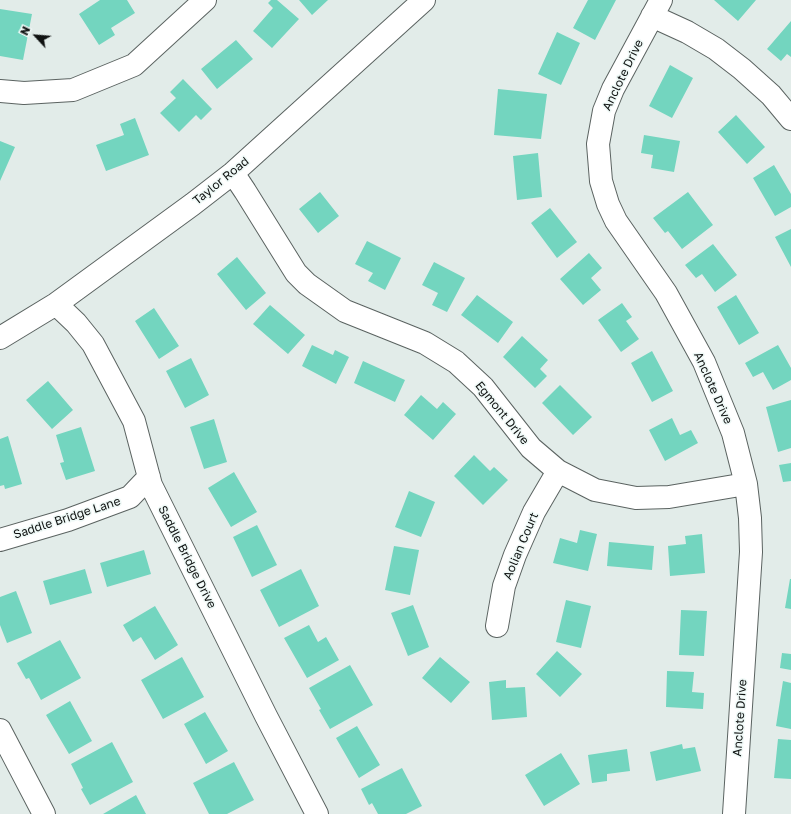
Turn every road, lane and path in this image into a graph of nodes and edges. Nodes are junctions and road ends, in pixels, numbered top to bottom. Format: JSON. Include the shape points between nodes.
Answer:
{"nodes":[{"id":1,"x":205,"y":0,"type":"edge"},
{"id":2,"x":424,"y":0,"type":"edge"},
{"id":3,"x":657,"y":8,"type":"edge"},
{"id":4,"x":0,"y":91,"type":"edge"},
{"id":5,"x":791,"y":119,"type":"edge"},
{"id":6,"x":233,"y":173,"type":"junction"},
{"id":7,"x":56,"y":304,"type":"junction"},
{"id":8,"x":0,"y":338,"type":"edge"},
{"id":9,"x":558,"y":471,"type":"junction"},
{"id":10,"x":149,"y":477,"type":"junction"},
{"id":11,"x":746,"y":484,"type":"junction"},
{"id":12,"x":0,"y":540,"type":"edge"},
{"id":13,"x":497,"y":626,"type":"dead end"},
{"id":14,"x":0,"y":730,"type":"edge"},
{"id":15,"x":44,"y":814,"type":"edge"},
{"id":16,"x":317,"y":814,"type":"edge"},
{"id":17,"x":734,"y":814,"type":"edge"}],
"edges":[{"from":1,"to":4,"type":"street","via":[[134,65],[74,90],[24,93]]},
{"from":2,"to":6,"type":"street","name":"Taylor Road"},
{"from":3,"to":5,"type":"street","via":[[687,32],[716,49],[742,69],[771,95]]},
{"from":3,"to":11,"type":"street","name":"Anclote Drive","via":[[613,89],[604,111],[598,144],[601,181],[616,221],[666,293],[704,362],[733,433]]},
{"from":6,"to":7,"type":"street","name":"Taylor Road"},
{"from":6,"to":9,"type":"street","name":"Egmont Drive","via":[[296,273],[307,284],[345,311],[425,343],[456,362],[483,387],[531,448]]},
{"from":7,"to":8,"type":"street","name":"Taylor Road"},
{"from":7,"to":10,"type":"street","name":"Saddle Bridge Drive","via":[[76,323],[92,344],[134,421]]},
{"from":9,"to":11,"type":"street","name":"Egmont Drive","via":[[596,490],[636,498],[669,497]]},
{"from":9,"to":13,"type":"street","name":"Aolian Court","via":[[534,512],[515,555],[504,586]]},
{"from":10,"to":12,"type":"street","name":"Saddle Bridge Lane","via":[[130,497],[68,520]]},
{"from":10,"to":16,"type":"street","name":"Saddle Bridge Drive"},
{"from":11,"to":17,"type":"street","name":"Anclote Drive","via":[[751,552]]},
{"from":14,"to":15,"type":"street"}]}
